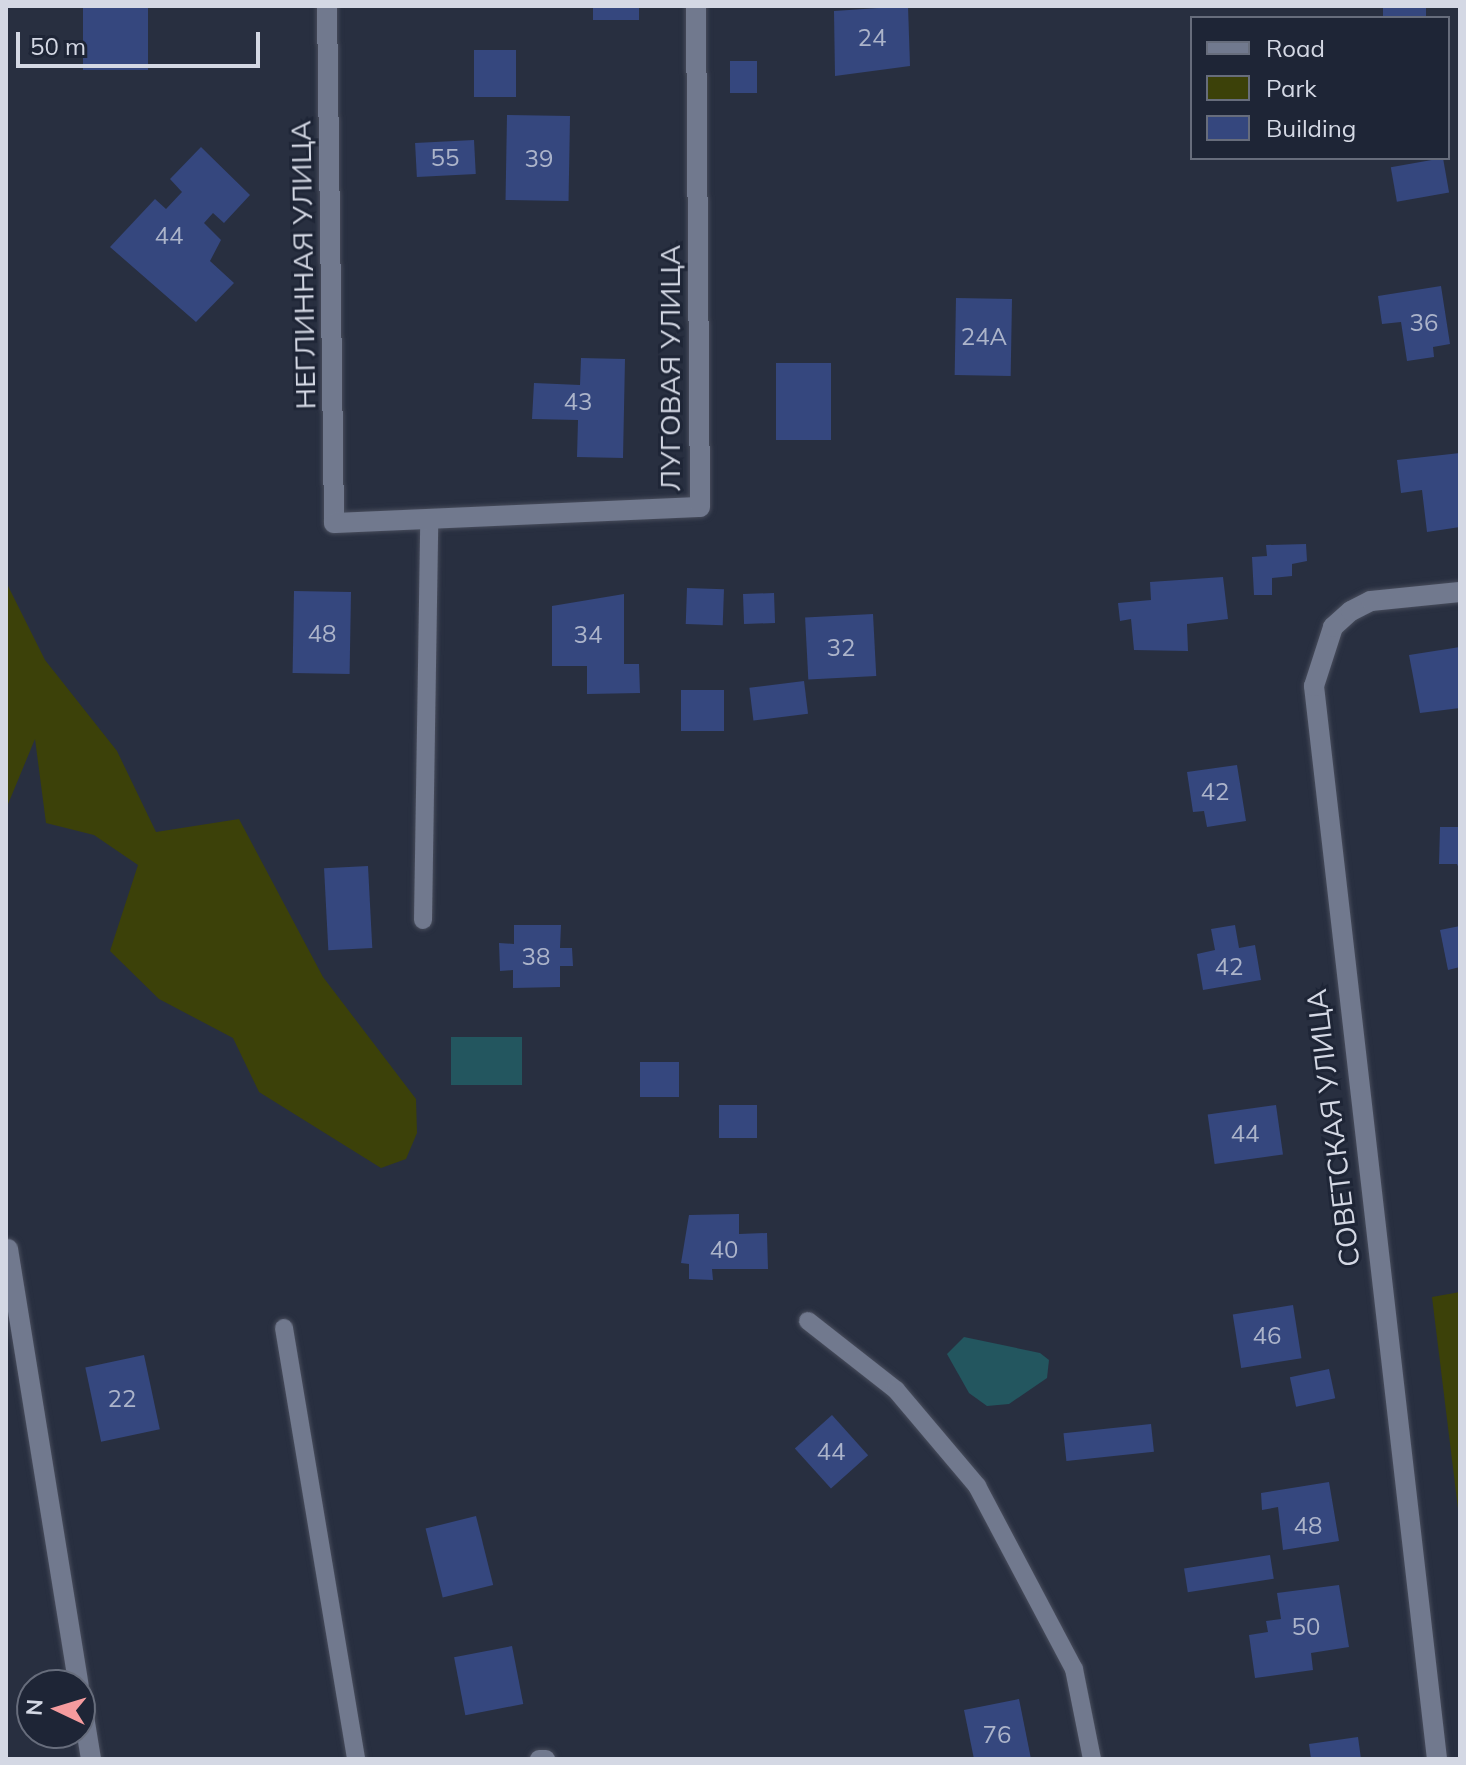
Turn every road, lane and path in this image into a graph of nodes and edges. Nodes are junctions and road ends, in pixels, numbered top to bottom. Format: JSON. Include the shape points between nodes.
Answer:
{"nodes":[{"id":1,"x":327,"y":6,"type":"edge"},
{"id":2,"x":696,"y":6,"type":"edge"},
{"id":3,"x":429,"y":521,"type":"junction"},
{"id":4,"x":334,"y":523,"type":"joint"},
{"id":5,"x":1460,"y":592,"type":"edge"},
{"id":6,"x":423,"y":920,"type":"dead end"},
{"id":7,"x":8,"y":1249,"type":"dead end"},
{"id":8,"x":808,"y":1321,"type":"dead end"},
{"id":9,"x":284,"y":1328,"type":"dead end"},
{"id":10,"x":76,"y":1669,"type":"edge"},
{"id":11,"x":356,"y":1759,"type":"edge"},
{"id":12,"x":539,"y":1759,"type":"edge"},
{"id":13,"x":546,"y":1759,"type":"edge"},
{"id":14,"x":1092,"y":1759,"type":"edge"},
{"id":15,"x":1437,"y":1759,"type":"edge"}],
"edges":[{"from":1,"to":4,"type":"street","name":"НЕГЛИННАЯ УЛИЦА"},
{"from":2,"to":3,"type":"street","name":"ЛУГОВАЯ УЛИЦА","via":[[700,507]]},
{"from":3,"to":4,"type":"street","name":"ЛУГОВАЯ УЛИЦА"},
{"from":3,"to":6,"type":"lane"},
{"from":5,"to":15,"type":"street","name":"СОВЕТСКАЯ УЛИЦА","via":[[1371,601],[1351,611],[1333,627],[1314,686]]},
{"from":7,"to":10,"type":"street"},
{"from":8,"to":14,"type":"lane","via":[[896,1390],[977,1486],[1074,1669]]},
{"from":9,"to":11,"type":"lane"},
{"from":12,"to":13,"type":"lane"}]}
